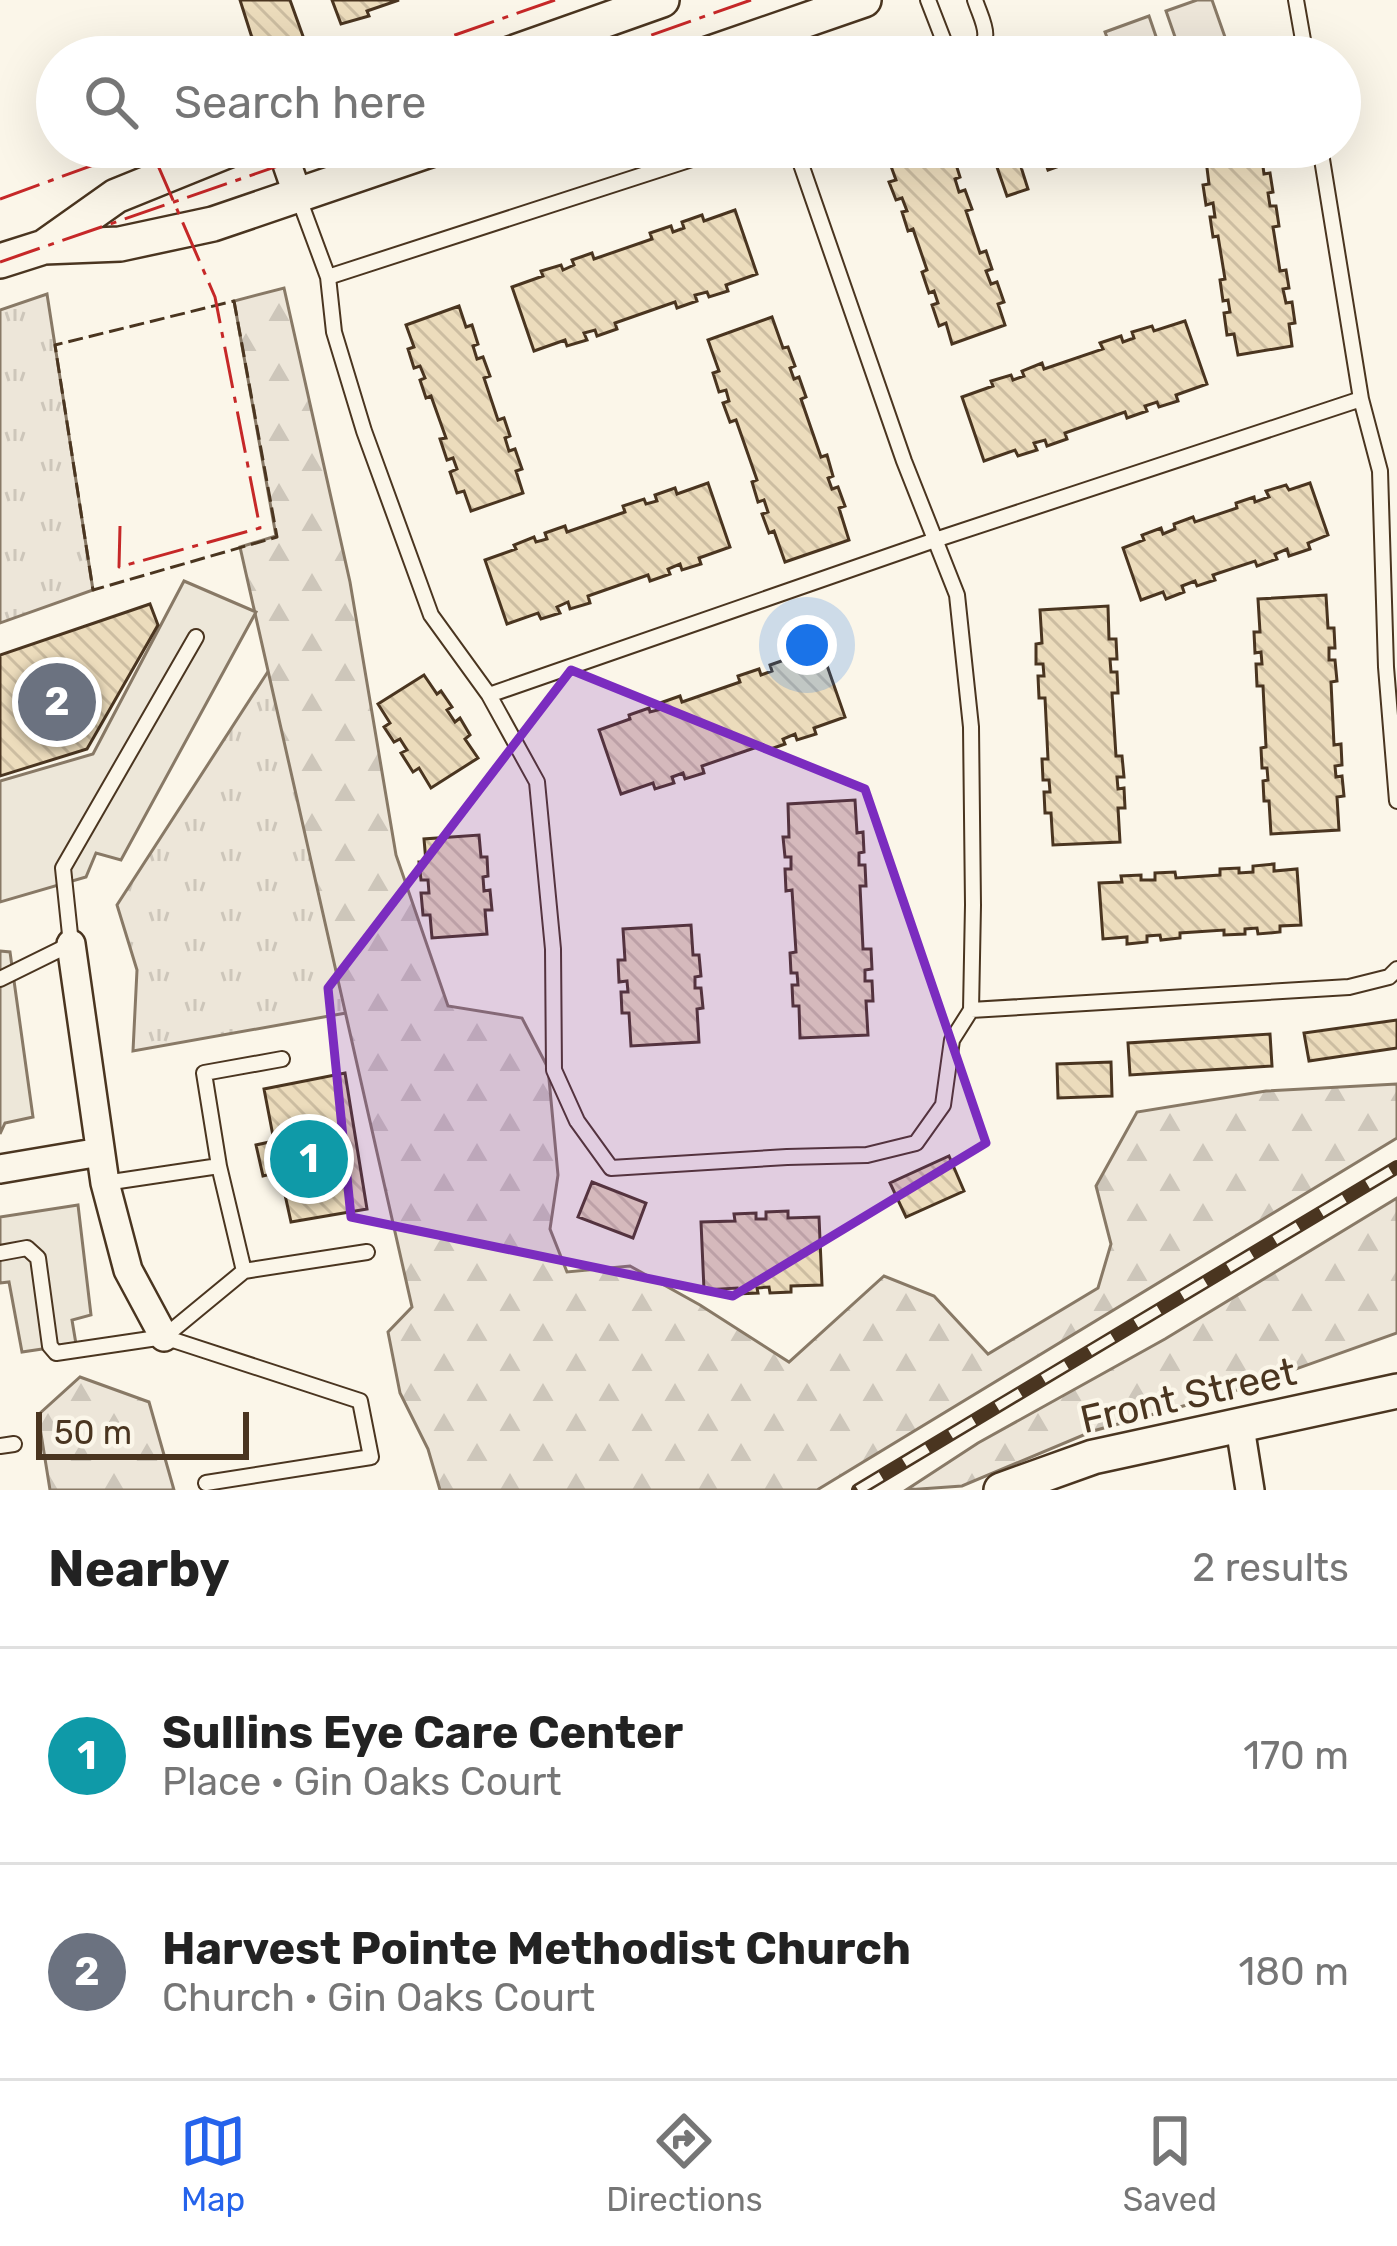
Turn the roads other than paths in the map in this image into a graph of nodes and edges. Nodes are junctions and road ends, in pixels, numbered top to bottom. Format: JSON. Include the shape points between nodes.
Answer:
{"nodes":[{"id":1,"x":662,"y":0,"type":"edge"},
{"id":2,"x":864,"y":0,"type":"edge"},
{"id":3,"x":928,"y":0,"type":"edge"},
{"id":4,"x":975,"y":0,"type":"edge"},
{"id":5,"x":1296,"y":0,"type":"edge"},
{"id":6,"x":560,"y":36,"type":"edge"},
{"id":7,"x":760,"y":36,"type":"edge"},
{"id":8,"x":942,"y":36,"type":"edge"},
{"id":9,"x":986,"y":36,"type":"edge"},
{"id":10,"x":1302,"y":36,"type":"edge"},
{"id":11,"x":185,"y":168,"type":"edge"},
{"id":12,"x":288,"y":168,"type":"edge"},
{"id":13,"x":379,"y":168,"type":"edge"},
{"id":14,"x":664,"y":168,"type":"edge"},
{"id":15,"x":802,"y":168,"type":"edge"},
{"id":16,"x":1323,"y":168,"type":"edge"},
{"id":17,"x":298,"y":196,"type":"junction"},
{"id":18,"x":44,"y":247,"type":"junction"},
{"id":19,"x":0,"y":261,"type":"edge"},
{"id":20,"x":328,"y":277,"type":"junction"},
{"id":21,"x":1361,"y":399,"type":"junction"},
{"id":22,"x":935,"y":540,"type":"junction"},
{"id":23,"x":196,"y":637,"type":"dead end"},
{"id":24,"x":489,"y":695,"type":"junction"},
{"id":25,"x":1397,"y":801,"type":"edge"},
{"id":26,"x":71,"y":944,"type":"junction"},
{"id":27,"x":1397,"y":969,"type":"edge"},
{"id":28,"x":0,"y":979,"type":"edge"},
{"id":29,"x":971,"y":1010,"type":"junction"},
{"id":30,"x":282,"y":1059,"type":"dead end"},
{"id":31,"x":100,"y":1152,"type":"junction"},
{"id":32,"x":219,"y":1166,"type":"junction"},
{"id":33,"x":0,"y":1169,"type":"edge"},
{"id":34,"x":105,"y":1183,"type":"junction"},
{"id":35,"x":0,"y":1252,"type":"edge"},
{"id":36,"x":367,"y":1252,"type":"dead end"},
{"id":37,"x":244,"y":1271,"type":"junction"},
{"id":38,"x":164,"y":1337,"type":"junction"},
{"id":39,"x":1397,"y":1391,"type":"edge"},
{"id":40,"x":1240,"y":1426,"type":"junction"},
{"id":41,"x":206,"y":1483,"type":"dead end"},
{"id":42,"x":1045,"y":1483,"type":"edge"},
{"id":43,"x":1001,"y":1490,"type":"edge"},
{"id":44,"x":1250,"y":1490,"type":"edge"}],
"edges":[{"from":1,"to":6,"type":"street"},
{"from":2,"to":7,"type":"street"},
{"from":3,"to":8,"type":"lane"},
{"from":4,"to":9,"type":"lane"},
{"from":5,"to":10,"type":"lane"},
{"from":11,"to":18,"type":"street","via":[[116,196]]},
{"from":12,"to":17,"type":"street"},
{"from":13,"to":17,"type":"street"},
{"from":14,"to":20,"type":"lane"},
{"from":15,"to":22,"type":"lane"},
{"from":16,"to":21,"type":"lane"},
{"from":17,"to":18,"type":"street","via":[[120,244]]},
{"from":17,"to":20,"type":"lane"},
{"from":18,"to":19,"type":"street"},
{"from":20,"to":24,"type":"lane","via":[[334,332],[364,431],[431,615]]},
{"from":21,"to":22,"type":"lane"},
{"from":21,"to":25,"type":"lane","via":[[1379,471]]},
{"from":22,"to":24,"type":"lane"},
{"from":22,"to":29,"type":"lane","via":[[957,596],[970,727]]},
{"from":23,"to":26,"type":"lane","via":[[63,868]]},
{"from":24,"to":29,"type":"lane","via":[[537,782],[553,949],[554,1070],[610,1168],[867,1155],[916,1143],[943,1105],[952,1040]]},
{"from":26,"to":28,"type":"lane"},
{"from":26,"to":31,"type":"street"},
{"from":27,"to":29,"type":"lane","via":[[1349,987]]},
{"from":30,"to":32,"type":"lane","via":[[204,1073]]},
{"from":31,"to":33,"type":"street"},
{"from":31,"to":34,"type":"street"},
{"from":32,"to":34,"type":"lane"},
{"from":32,"to":37,"type":"lane"},
{"from":34,"to":38,"type":"street","via":[[128,1270]]},
{"from":35,"to":38,"type":"lane","via":[[27,1248],[38,1258],[56,1352]]},
{"from":36,"to":37,"type":"lane"},
{"from":37,"to":38,"type":"lane"},
{"from":38,"to":41,"type":"lane","via":[[360,1401],[370,1457]]},
{"from":39,"to":40,"type":"street","name":"Front Street"},
{"from":40,"to":42,"type":"street","name":"Front Street","via":[[1093,1457]]},
{"from":40,"to":44,"type":"street"},
{"from":42,"to":43,"type":"street","name":"Front Street"}]}
